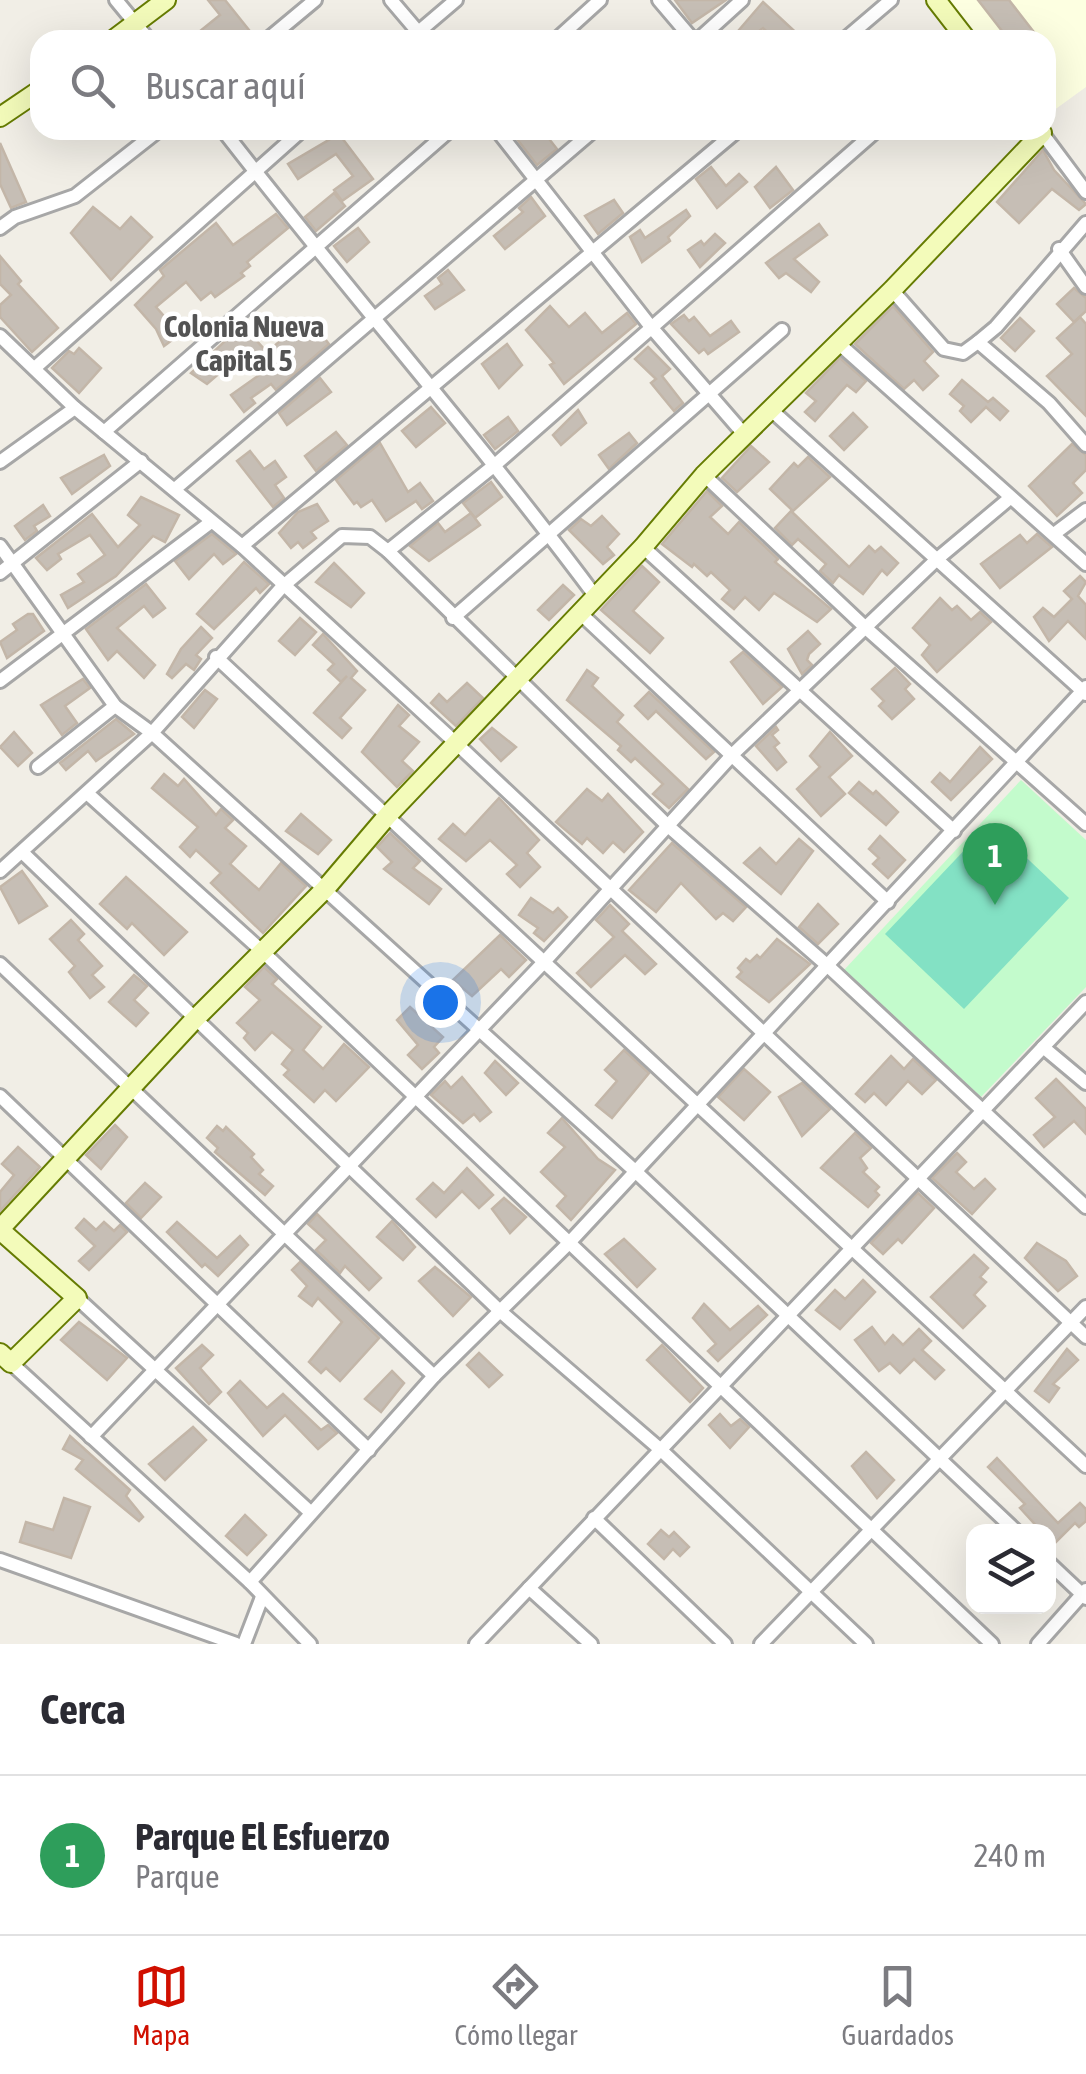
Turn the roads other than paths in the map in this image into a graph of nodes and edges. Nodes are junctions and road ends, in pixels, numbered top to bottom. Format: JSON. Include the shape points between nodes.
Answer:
{"nodes":[{"id":1,"x":116,"y":0,"type":"edge"},
{"id":2,"x":166,"y":0,"type":"edge"},
{"id":3,"x":315,"y":0,"type":"edge"},
{"id":4,"x":392,"y":0,"type":"edge"},
{"id":5,"x":456,"y":0,"type":"edge"},
{"id":6,"x":600,"y":0,"type":"edge"},
{"id":7,"x":659,"y":0,"type":"edge"},
{"id":8,"x":742,"y":0,"type":"edge"},
{"id":9,"x":891,"y":0,"type":"edge"},
{"id":10,"x":936,"y":0,"type":"edge"},
{"id":11,"x":136,"y":24,"type":"junction"},
{"id":12,"x":127,"y":30,"type":"edge"},
{"id":13,"x":141,"y":30,"type":"edge"},
{"id":14,"x":280,"y":30,"type":"edge"},
{"id":15,"x":412,"y":30,"type":"edge"},
{"id":16,"x":424,"y":30,"type":"edge"},
{"id":17,"x":567,"y":30,"type":"edge"},
{"id":18,"x":686,"y":30,"type":"edge"},
{"id":19,"x":707,"y":30,"type":"edge"},
{"id":20,"x":856,"y":30,"type":"edge"},
{"id":21,"x":959,"y":30,"type":"edge"},
{"id":22,"x":30,"y":97,"type":"edge"},
{"id":23,"x":0,"y":117,"type":"edge"},
{"id":24,"x":146,"y":140,"type":"edge"},
{"id":25,"x":231,"y":140,"type":"edge"},
{"id":26,"x":290,"y":140,"type":"edge"},
{"id":27,"x":438,"y":140,"type":"edge"},
{"id":28,"x":505,"y":140,"type":"edge"},
{"id":29,"x":582,"y":140,"type":"edge"},
{"id":30,"x":726,"y":140,"type":"edge"},
{"id":31,"x":866,"y":140,"type":"edge"},
{"id":32,"x":1033,"y":140,"type":"edge"},
{"id":33,"x":1046,"y":140,"type":"edge"},
{"id":34,"x":254,"y":170,"type":"junction"},
{"id":35,"x":537,"y":179,"type":"junction"},
{"id":36,"x":1086,"y":192,"type":"edge"},
{"id":37,"x":1086,"y":222,"type":"edge"},
{"id":38,"x":0,"y":228,"type":"edge"},
{"id":39,"x":314,"y":246,"type":"junction"},
{"id":40,"x":1058,"y":249,"type":"junction"},
{"id":41,"x":594,"y":254,"type":"junction"},
{"id":42,"x":1086,"y":287,"type":"edge"},
{"id":43,"x":892,"y":290,"type":"junction"},
{"id":44,"x":372,"y":320,"type":"junction"},
{"id":45,"x":651,"y":327,"type":"junction"},
{"id":46,"x":782,"y":330,"type":"dead end"},
{"id":47,"x":0,"y":337,"type":"edge"},
{"id":48,"x":837,"y":342,"type":"junction"},
{"id":49,"x":978,"y":342,"type":"junction"},
{"id":50,"x":37,"y":366,"type":"junction"},
{"id":51,"x":433,"y":390,"type":"junction"},
{"id":52,"x":711,"y":394,"type":"junction"},
{"id":53,"x":75,"y":408,"type":"junction"},
{"id":54,"x":770,"y":409,"type":"junction"},
{"id":55,"x":104,"y":432,"type":"junction"},
{"id":56,"x":744,"y":433,"type":"junction"},
{"id":57,"x":1086,"y":444,"type":"edge"},
{"id":58,"x":141,"y":461,"type":"junction"},
{"id":59,"x":0,"y":462,"type":"edge"},
{"id":60,"x":496,"y":464,"type":"junction"},
{"id":61,"x":704,"y":475,"type":"junction"},
{"id":62,"x":176,"y":489,"type":"junction"},
{"id":63,"x":1010,"y":498,"type":"junction"},
{"id":64,"x":1086,"y":510,"type":"edge"},
{"id":65,"x":212,"y":522,"type":"junction"},
{"id":66,"x":548,"y":533,"type":"junction"},
{"id":67,"x":1054,"y":534,"type":"junction"},
{"id":68,"x":0,"y":546,"type":"edge"},
{"id":69,"x":242,"y":546,"type":"junction"},
{"id":70,"x":643,"y":547,"type":"junction"},
{"id":71,"x":388,"y":550,"type":"junction"},
{"id":72,"x":936,"y":560,"type":"junction"},
{"id":73,"x":13,"y":564,"type":"junction"},
{"id":74,"x":1086,"y":564,"type":"edge"},
{"id":75,"x":0,"y":573,"type":"edge"},
{"id":76,"x":282,"y":586,"type":"junction"},
{"id":77,"x":596,"y":597,"type":"junction"},
{"id":78,"x":580,"y":613,"type":"junction"},
{"id":79,"x":453,"y":618,"type":"junction"},
{"id":80,"x":867,"y":628,"type":"junction"},
{"id":81,"x":66,"y":634,"type":"junction"},
{"id":82,"x":216,"y":658,"type":"junction"},
{"id":83,"x":0,"y":680,"type":"edge"},
{"id":84,"x":516,"y":680,"type":"junction"},
{"id":85,"x":803,"y":690,"type":"junction"},
{"id":86,"x":1085,"y":690,"type":"edge"},
{"id":87,"x":116,"y":706,"type":"junction"},
{"id":88,"x":152,"y":733,"type":"junction"},
{"id":89,"x":456,"y":744,"type":"junction"},
{"id":90,"x":734,"y":753,"type":"junction"},
{"id":91,"x":1018,"y":761,"type":"junction"},
{"id":92,"x":38,"y":767,"type":"dead end"},
{"id":93,"x":87,"y":793,"type":"junction"},
{"id":94,"x":388,"y":815,"type":"junction"},
{"id":95,"x":1086,"y":824,"type":"edge"},
{"id":96,"x":668,"y":826,"type":"junction"},
{"id":97,"x":954,"y":831,"type":"junction"},
{"id":98,"x":22,"y":853,"type":"junction"},
{"id":99,"x":0,"y":871,"type":"edge"},
{"id":100,"x":610,"y":889,"type":"junction"},
{"id":101,"x":325,"y":890,"type":"junction"},
{"id":102,"x":888,"y":902,"type":"junction"},
{"id":103,"x":263,"y":952,"type":"junction"},
{"id":104,"x":544,"y":962,"type":"junction"},
{"id":105,"x":0,"y":964,"type":"edge"},
{"id":106,"x":829,"y":967,"type":"junction"},
{"id":107,"x":1086,"y":1002,"type":"edge"},
{"id":108,"x":194,"y":1020,"type":"junction"},
{"id":109,"x":478,"y":1031,"type":"junction"},
{"id":110,"x":765,"y":1034,"type":"junction"},
{"id":111,"x":1043,"y":1047,"type":"junction"},
{"id":112,"x":1086,"y":1084,"type":"edge"},
{"id":113,"x":128,"y":1089,"type":"junction"},
{"id":114,"x":0,"y":1096,"type":"edge"},
{"id":115,"x":412,"y":1098,"type":"junction"},
{"id":116,"x":698,"y":1103,"type":"junction"},
{"id":117,"x":982,"y":1112,"type":"junction"},
{"id":118,"x":64,"y":1158,"type":"junction"},
{"id":119,"x":346,"y":1167,"type":"junction"},
{"id":120,"x":635,"y":1172,"type":"junction"},
{"id":121,"x":917,"y":1177,"type":"junction"},
{"id":122,"x":1086,"y":1207,"type":"edge"},
{"id":123,"x":0,"y":1229,"type":"edge"},
{"id":124,"x":281,"y":1234,"type":"junction"},
{"id":125,"x":568,"y":1244,"type":"junction"},
{"id":126,"x":851,"y":1246,"type":"junction"},
{"id":127,"x":76,"y":1298,"type":"junction"},
{"id":128,"x":222,"y":1304,"type":"junction"},
{"id":129,"x":1086,"y":1307,"type":"edge"},
{"id":130,"x":502,"y":1312,"type":"junction"},
{"id":131,"x":786,"y":1314,"type":"junction"},
{"id":132,"x":1071,"y":1323,"type":"junction"},
{"id":133,"x":1086,"y":1337,"type":"edge"},
{"id":134,"x":6,"y":1358,"type":"edge"},
{"id":135,"x":158,"y":1370,"type":"junction"},
{"id":136,"x":434,"y":1376,"type":"junction"},
{"id":137,"x":720,"y":1386,"type":"junction"},
{"id":138,"x":1007,"y":1390,"type":"junction"},
{"id":139,"x":92,"y":1437,"type":"junction"},
{"id":140,"x":369,"y":1450,"type":"junction"},
{"id":141,"x":661,"y":1450,"type":"junction"},
{"id":142,"x":942,"y":1458,"type":"junction"},
{"id":143,"x":1086,"y":1466,"type":"edge"},
{"id":144,"x":309,"y":1511,"type":"junction"},
{"id":145,"x":594,"y":1518,"type":"junction"},
{"id":146,"x":1009,"y":1524,"type":"edge"},
{"id":147,"x":871,"y":1529,"type":"junction"},
{"id":148,"x":0,"y":1560,"type":"edge"},
{"id":149,"x":1056,"y":1569,"type":"edge"},
{"id":150,"x":250,"y":1582,"type":"junction"},
{"id":151,"x":529,"y":1588,"type":"junction"},
{"id":152,"x":812,"y":1589,"type":"junction"},
{"id":153,"x":1085,"y":1594,"type":"edge"},
{"id":154,"x":262,"y":1596,"type":"junction"},
{"id":155,"x":236,"y":1644,"type":"edge"},
{"id":156,"x":244,"y":1644,"type":"edge"},
{"id":157,"x":310,"y":1644,"type":"edge"},
{"id":158,"x":476,"y":1644,"type":"edge"},
{"id":159,"x":590,"y":1644,"type":"edge"},
{"id":160,"x":726,"y":1644,"type":"edge"},
{"id":161,"x":762,"y":1644,"type":"edge"},
{"id":162,"x":866,"y":1644,"type":"edge"},
{"id":163,"x":992,"y":1644,"type":"edge"},
{"id":164,"x":1038,"y":1644,"type":"edge"}],
"edges":[{"from":1,"to":11,"type":"street"},
{"from":2,"to":11,"type":"street"},
{"from":3,"to":14,"type":"street"},
{"from":4,"to":15,"type":"street"},
{"from":5,"to":16,"type":"street"},
{"from":6,"to":17,"type":"street"},
{"from":7,"to":18,"type":"street"},
{"from":8,"to":19,"type":"street"},
{"from":9,"to":20,"type":"street"},
{"from":10,"to":21,"type":"street"},
{"from":11,"to":12,"type":"street"},
{"from":11,"to":13,"type":"street"},
{"from":22,"to":23,"type":"street"},
{"from":24,"to":38,"type":"street","via":[[76,196],[15,216]]},
{"from":25,"to":34,"type":"street"},
{"from":26,"to":34,"type":"street"},
{"from":27,"to":39,"type":"street"},
{"from":28,"to":35,"type":"street"},
{"from":29,"to":35,"type":"street"},
{"from":30,"to":41,"type":"street"},
{"from":31,"to":45,"type":"street"},
{"from":32,"to":43,"type":"street"},
{"from":33,"to":36,"type":"street"},
{"from":34,"to":39,"type":"street"},
{"from":34,"to":50,"type":"street"},
{"from":35,"to":41,"type":"street"},
{"from":35,"to":44,"type":"street"},
{"from":37,"to":40,"type":"street"},
{"from":39,"to":44,"type":"street"},
{"from":39,"to":55,"type":"street"},
{"from":40,"to":42,"type":"street"},
{"from":40,"to":49,"type":"street"},
{"from":41,"to":45,"type":"street"},
{"from":41,"to":51,"type":"street"},
{"from":43,"to":48,"type":"street"},
{"from":43,"to":49,"type":"street","via":[[944,349],[962,352]]},
{"from":44,"to":51,"type":"street"},
{"from":44,"to":62,"type":"street"},
{"from":45,"to":52,"type":"street"},
{"from":45,"to":60,"type":"street"},
{"from":46,"to":52,"type":"street"},
{"from":47,"to":50,"type":"street"},
{"from":48,"to":54,"type":"street"},
{"from":48,"to":63,"type":"street"},
{"from":49,"to":57,"type":"street"},
{"from":50,"to":53,"type":"street"},
{"from":51,"to":60,"type":"street"},
{"from":51,"to":69,"type":"street"},
{"from":52,"to":56,"type":"street"},
{"from":52,"to":66,"type":"street"},
{"from":53,"to":55,"type":"street"},
{"from":53,"to":59,"type":"street"},
{"from":54,"to":56,"type":"street"},
{"from":54,"to":72,"type":"street"},
{"from":55,"to":58,"type":"street"},
{"from":56,"to":61,"type":"street"},
{"from":58,"to":62,"type":"street"},
{"from":58,"to":73,"type":"street"},
{"from":60,"to":66,"type":"street"},
{"from":60,"to":71,"type":"street"},
{"from":61,"to":70,"type":"street"},
{"from":61,"to":80,"type":"street"},
{"from":62,"to":65,"type":"street"},
{"from":63,"to":67,"type":"street"},
{"from":63,"to":72,"type":"street"},
{"from":64,"to":67,"type":"street"},
{"from":65,"to":69,"type":"street"},
{"from":65,"to":81,"type":"street"},
{"from":66,"to":77,"type":"street"},
{"from":66,"to":79,"type":"street"},
{"from":67,"to":74,"type":"street"},
{"from":68,"to":73,"type":"street"},
{"from":69,"to":76,"type":"street"},
{"from":70,"to":77,"type":"street"},
{"from":70,"to":85,"type":"street"},
{"from":71,"to":76,"type":"street","via":[[370,537],[342,536]]},
{"from":71,"to":79,"type":"street"},
{"from":72,"to":80,"type":"street"},
{"from":72,"to":86,"type":"street"},
{"from":73,"to":75,"type":"street"},
{"from":73,"to":81,"type":"street"},
{"from":76,"to":82,"type":"street"},
{"from":76,"to":89,"type":"street"},
{"from":77,"to":78,"type":"street"},
{"from":78,"to":84,"type":"street"},
{"from":78,"to":90,"type":"street"},
{"from":79,"to":84,"type":"street"},
{"from":80,"to":85,"type":"street"},
{"from":80,"to":91,"type":"street"},
{"from":81,"to":83,"type":"street"},
{"from":81,"to":87,"type":"street"},
{"from":82,"to":88,"type":"street"},
{"from":82,"to":94,"type":"street"},
{"from":84,"to":89,"type":"street"},
{"from":84,"to":96,"type":"street"},
{"from":85,"to":90,"type":"street"},
{"from":85,"to":97,"type":"street"},
{"from":86,"to":91,"type":"street"},
{"from":87,"to":88,"type":"street"},
{"from":87,"to":92,"type":"street"},
{"from":88,"to":93,"type":"street"},
{"from":88,"to":101,"type":"street"},
{"from":89,"to":94,"type":"street"},
{"from":89,"to":100,"type":"street"},
{"from":90,"to":96,"type":"street"},
{"from":90,"to":102,"type":"street"},
{"from":91,"to":95,"type":"street"},
{"from":91,"to":97,"type":"street"},
{"from":93,"to":98,"type":"street"},
{"from":93,"to":103,"type":"street"},
{"from":94,"to":101,"type":"street"},
{"from":94,"to":104,"type":"street"},
{"from":96,"to":100,"type":"street"},
{"from":96,"to":106,"type":"street"},
{"from":97,"to":102,"type":"street"},
{"from":98,"to":99,"type":"street"},
{"from":98,"to":108,"type":"street"},
{"from":100,"to":104,"type":"street"},
{"from":100,"to":110,"type":"street"},
{"from":101,"to":103,"type":"street"},
{"from":101,"to":109,"type":"street"},
{"from":102,"to":106,"type":"street"},
{"from":103,"to":108,"type":"street"},
{"from":103,"to":115,"type":"street"},
{"from":104,"to":109,"type":"street"},
{"from":104,"to":116,"type":"street"},
{"from":105,"to":113,"type":"street"},
{"from":106,"to":110,"type":"street"},
{"from":106,"to":117,"type":"street"},
{"from":107,"to":111,"type":"street"},
{"from":108,"to":113,"type":"street"},
{"from":108,"to":119,"type":"street"},
{"from":109,"to":115,"type":"street"},
{"from":109,"to":120,"type":"street"},
{"from":110,"to":116,"type":"street"},
{"from":110,"to":121,"type":"street"},
{"from":111,"to":112,"type":"street"},
{"from":111,"to":117,"type":"street"},
{"from":113,"to":118,"type":"street"},
{"from":113,"to":124,"type":"street"},
{"from":114,"to":118,"type":"street"},
{"from":115,"to":119,"type":"street"},
{"from":115,"to":125,"type":"street"},
{"from":116,"to":120,"type":"street"},
{"from":116,"to":126,"type":"street"},
{"from":117,"to":121,"type":"street"},
{"from":117,"to":122,"type":"street"},
{"from":118,"to":123,"type":"street"},
{"from":118,"to":128,"type":"street"},
{"from":119,"to":124,"type":"street"},
{"from":119,"to":130,"type":"street"},
{"from":120,"to":125,"type":"street"},
{"from":120,"to":131,"type":"street"},
{"from":121,"to":126,"type":"street"},
{"from":121,"to":132,"type":"street"},
{"from":123,"to":127,"type":"street"},
{"from":124,"to":128,"type":"street"},
{"from":124,"to":136,"type":"street"},
{"from":125,"to":130,"type":"street"},
{"from":125,"to":137,"type":"street"},
{"from":126,"to":131,"type":"street"},
{"from":126,"to":138,"type":"street"},
{"from":127,"to":134,"type":"street"},
{"from":127,"to":135,"type":"street"},
{"from":128,"to":135,"type":"street"},
{"from":128,"to":140,"type":"street"},
{"from":129,"to":132,"type":"street"},
{"from":130,"to":136,"type":"street"},
{"from":130,"to":141,"type":"street"},
{"from":131,"to":137,"type":"street"},
{"from":131,"to":142,"type":"street"},
{"from":132,"to":133,"type":"street"},
{"from":132,"to":138,"type":"street"},
{"from":134,"to":139,"type":"street"},
{"from":135,"to":139,"type":"street"},
{"from":135,"to":144,"type":"street"},
{"from":136,"to":140,"type":"street"},
{"from":137,"to":141,"type":"street"},
{"from":137,"to":147,"type":"street"},
{"from":138,"to":142,"type":"street"},
{"from":138,"to":143,"type":"street"},
{"from":139,"to":150,"type":"street"},
{"from":140,"to":144,"type":"street"},
{"from":141,"to":145,"type":"street"},
{"from":141,"to":152,"type":"street"},
{"from":142,"to":146,"type":"street"},
{"from":142,"to":147,"type":"street"},
{"from":144,"to":150,"type":"street"},
{"from":145,"to":151,"type":"street"},
{"from":145,"to":160,"type":"street"},
{"from":147,"to":152,"type":"street"},
{"from":147,"to":163,"type":"street"},
{"from":148,"to":155,"type":"street"},
{"from":149,"to":153,"type":"street"},
{"from":150,"to":154,"type":"street"},
{"from":151,"to":158,"type":"street"},
{"from":151,"to":159,"type":"street"},
{"from":152,"to":161,"type":"street"},
{"from":152,"to":162,"type":"street"},
{"from":153,"to":164,"type":"street"},
{"from":154,"to":156,"type":"street"},
{"from":154,"to":157,"type":"street"}]}
